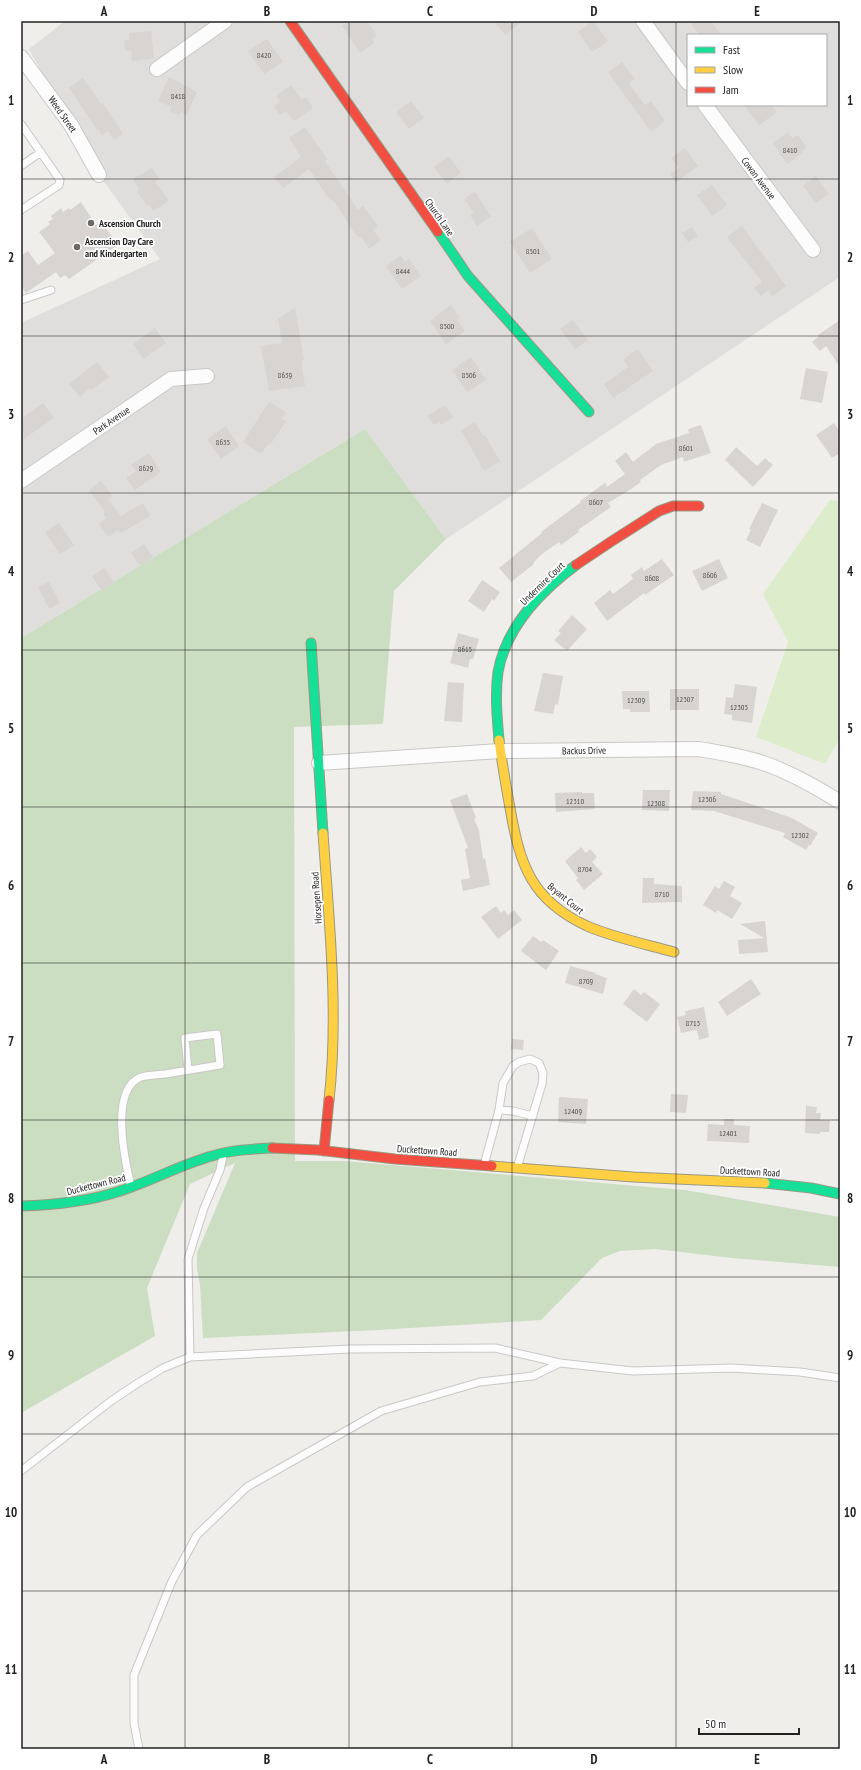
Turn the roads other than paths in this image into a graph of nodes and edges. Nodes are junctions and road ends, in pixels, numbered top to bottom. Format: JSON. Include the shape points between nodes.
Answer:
{"nodes":[{"id":1,"x":225,"y":21,"type":"edge"},
{"id":2,"x":290,"y":21,"type":"edge"},
{"id":3,"x":643,"y":21,"type":"edge"},
{"id":4,"x":21,"y":57,"type":"edge"},
{"id":5,"x":157,"y":69,"type":"dead end"},
{"id":6,"x":687,"y":82,"type":"edge"},
{"id":7,"x":706,"y":106,"type":"edge"},
{"id":8,"x":21,"y":124,"type":"edge"},
{"id":9,"x":41,"y":152,"type":"junction"},
{"id":10,"x":21,"y":166,"type":"edge"},
{"id":11,"x":99,"y":175,"type":"dead end"},
{"id":12,"x":21,"y":210,"type":"edge"},
{"id":13,"x":813,"y":250,"type":"dead end"},
{"id":14,"x":52,"y":290,"type":"dead end"},
{"id":15,"x":21,"y":300,"type":"edge"},
{"id":16,"x":207,"y":376,"type":"dead end"},
{"id":17,"x":589,"y":412,"type":"dead end"},
{"id":18,"x":21,"y":481,"type":"edge"},
{"id":19,"x":699,"y":506,"type":"dead end"},
{"id":20,"x":311,"y":643,"type":"dead end"},
{"id":21,"x":500,"y":751,"type":"junction"},
{"id":22,"x":318,"y":763,"type":"junction"},
{"id":23,"x":840,"y":802,"type":"edge"},
{"id":24,"x":674,"y":952,"type":"dead end"},
{"id":25,"x":188,"y":1070,"type":"junction"},
{"id":26,"x":499,"y":1110,"type":"junction"},
{"id":27,"x":533,"y":1116,"type":"junction"},
{"id":28,"x":224,"y":1152,"type":"junction"},
{"id":29,"x":324,"y":1152,"type":"junction"},
{"id":30,"x":484,"y":1165,"type":"junction"},
{"id":31,"x":517,"y":1168,"type":"junction"},
{"id":32,"x":132,"y":1187,"type":"junction"},
{"id":33,"x":840,"y":1194,"type":"edge"},
{"id":34,"x":21,"y":1206,"type":"edge"},
{"id":35,"x":190,"y":1357,"type":"junction"},
{"id":36,"x":560,"y":1363,"type":"junction"},
{"id":37,"x":840,"y":1378,"type":"edge"},
{"id":38,"x":21,"y":1471,"type":"edge"},
{"id":39,"x":140,"y":1749,"type":"edge"}],
"edges":[{"from":1,"to":5,"type":"street"},
{"from":2,"to":17,"type":"street","name":"Church Lane","via":[[468,276]]},
{"from":3,"to":6,"type":"street"},
{"from":4,"to":11,"type":"street","name":"Weed Street","via":[[71,125]]},
{"from":7,"to":13,"type":"street","name":"Cowan Avenue"},
{"from":8,"to":9,"type":"lane"},
{"from":9,"to":10,"type":"lane"},
{"from":9,"to":12,"type":"lane","via":[[60,182],[59,185]]},
{"from":14,"to":15,"type":"lane"},
{"from":16,"to":18,"type":"street","name":"Park Avenue","via":[[171,379]]},
{"from":19,"to":21,"type":"street","name":"Undermire Court","via":[[670,507],[657,512],[614,539],[569,571],[521,619],[502,656],[498,673],[496,689]]},
{"from":20,"to":22,"type":"street","name":"Horsepen Road"},
{"from":21,"to":22,"type":"street","name":"Backus Drive"},
{"from":21,"to":23,"type":"street","name":"Backus Drive","via":[[699,750],[730,754],[763,763],[812,785]]},
{"from":21,"to":24,"type":"street","name":"Bryant Court","via":[[516,839],[529,875],[543,896],[579,923]]},
{"from":22,"to":29,"type":"street","name":"Horsepen Road","via":[[332,999],[333,1066]]},
{"from":25,"to":25,"type":"lane","via":[[220,1065],[217,1034],[185,1038]]},
{"from":25,"to":32,"type":"lane","via":[[140,1077],[128,1087],[123,1101],[122,1132],[125,1164]]},
{"from":26,"to":27,"type":"lane"},
{"from":26,"to":27,"type":"lane","via":[[503,1083],[513,1066],[530,1059],[539,1063],[543,1072]]},
{"from":26,"to":30,"type":"lane"},
{"from":27,"to":31,"type":"lane"},
{"from":28,"to":29,"type":"street","name":"Duckettown Road","via":[[274,1148]]},
{"from":28,"to":32,"type":"street","name":"Duckettown Road","via":[[184,1164]]},
{"from":28,"to":35,"type":"lane","via":[[188,1259]]},
{"from":29,"to":30,"type":"street","name":"Duckettown Road"},
{"from":30,"to":31,"type":"street","name":"Duckettown Road"},
{"from":31,"to":33,"type":"street","name":"Duckettown Road","via":[[653,1178],[774,1183]]},
{"from":32,"to":34,"type":"street","name":"Duckettown Road","via":[[79,1202]]},
{"from":35,"to":36,"type":"lane","via":[[350,1349],[495,1348]]},
{"from":35,"to":38,"type":"lane","via":[[163,1368],[111,1401]]},
{"from":36,"to":37,"type":"lane","via":[[633,1371],[731,1368],[800,1372]]},
{"from":36,"to":39,"type":"lane","via":[[533,1376],[480,1382],[381,1411],[247,1487],[197,1535],[172,1581],[134,1675],[134,1723]]}]}
